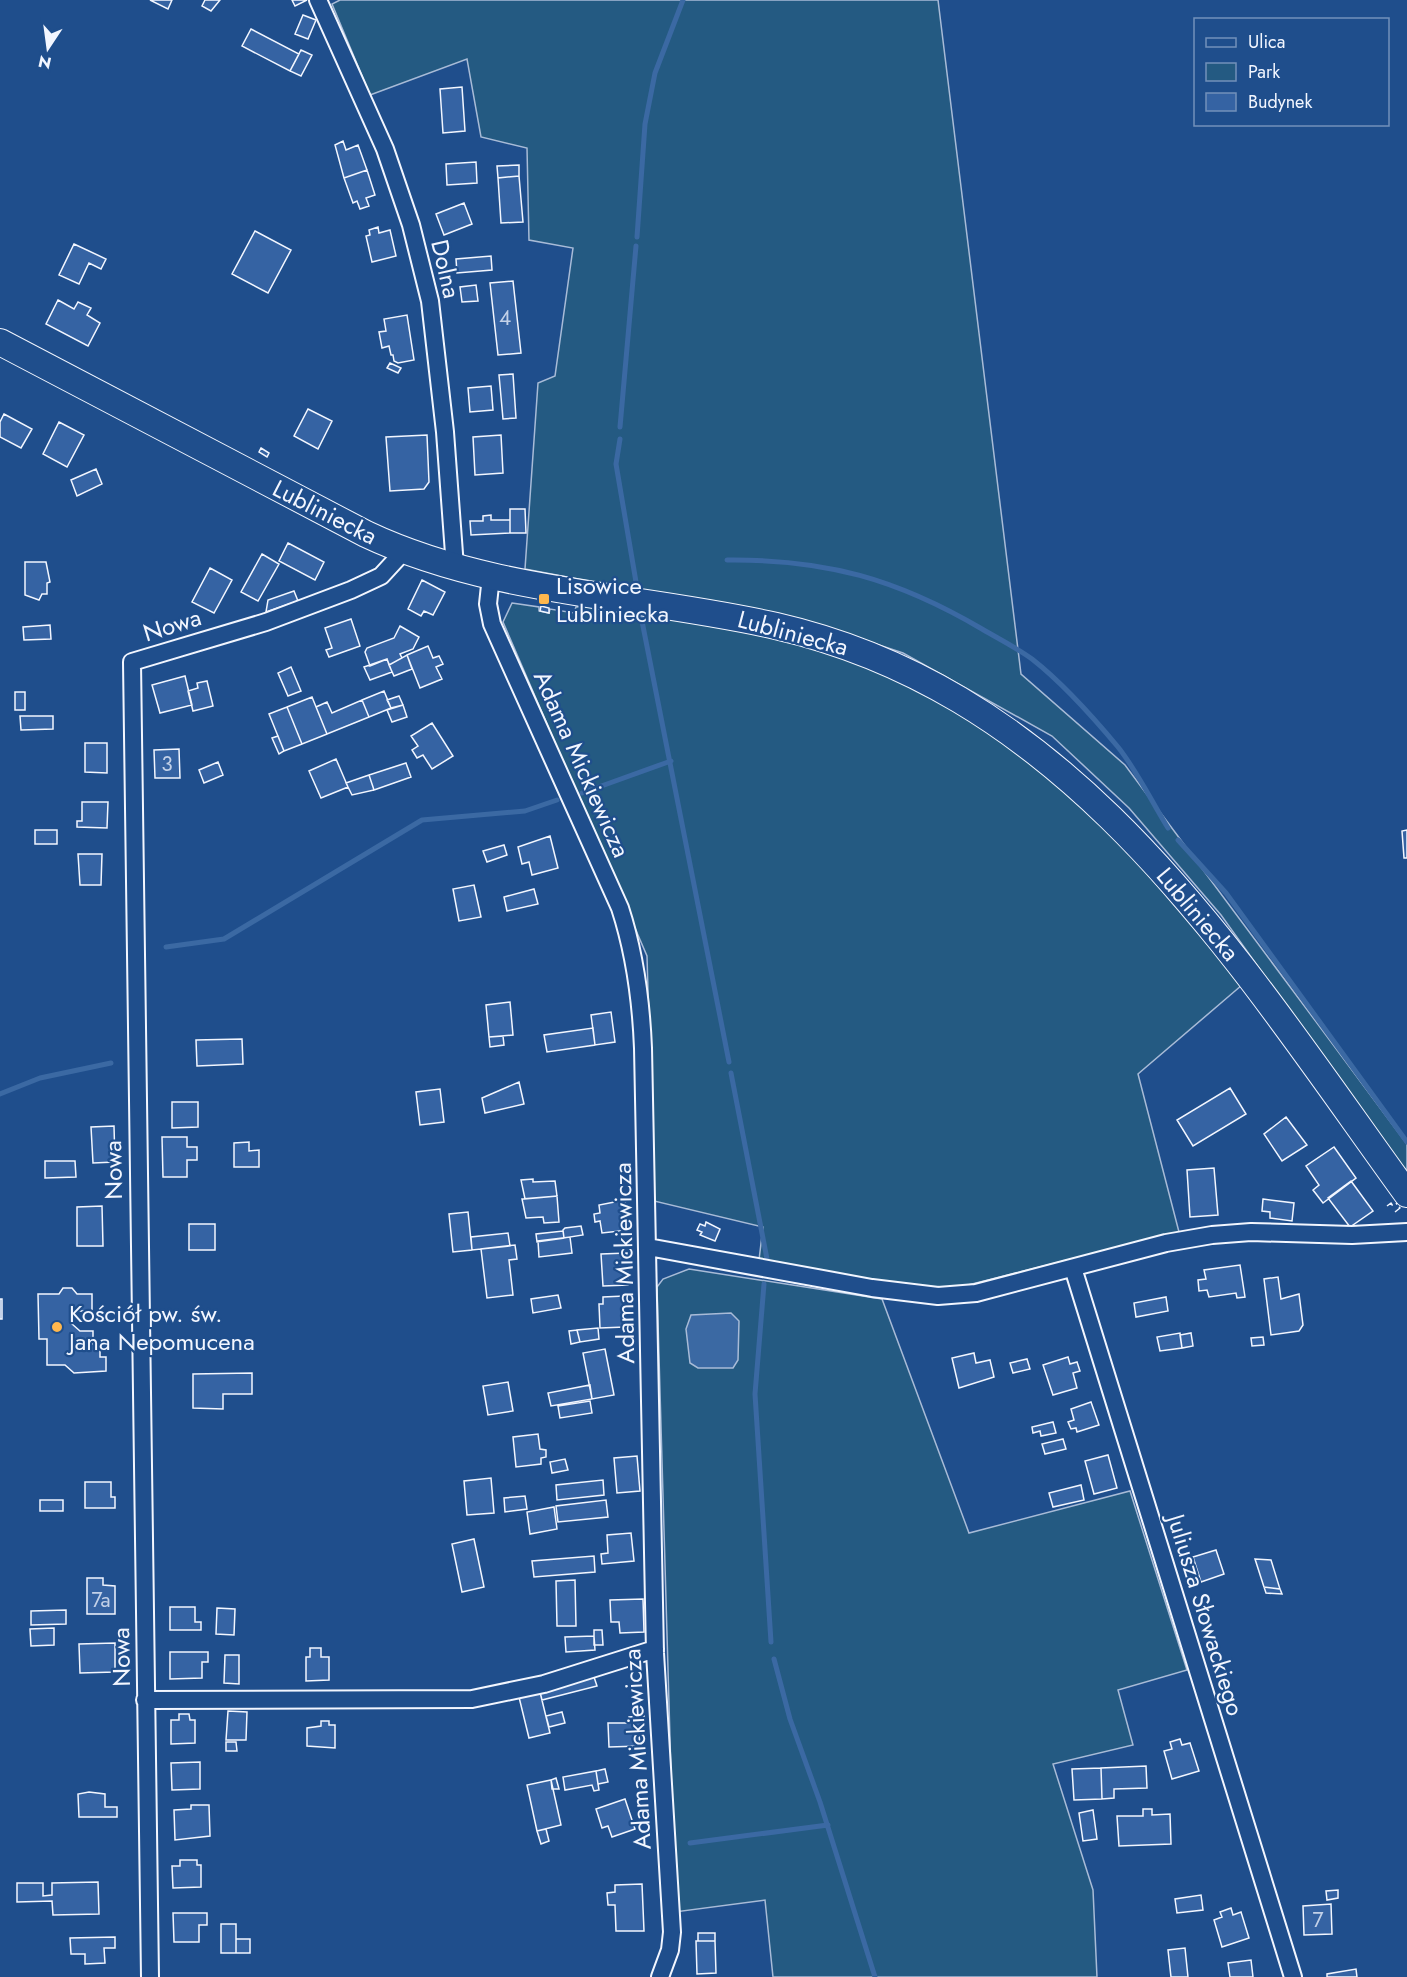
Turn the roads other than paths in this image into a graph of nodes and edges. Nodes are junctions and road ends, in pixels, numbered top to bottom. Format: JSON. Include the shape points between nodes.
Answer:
{"nodes":[{"id":1,"x":318,"y":0,"type":"edge"},
{"id":2,"x":0,"y":342,"type":"edge"},
{"id":3,"x":404,"y":551,"type":"junction"},
{"id":4,"x":455,"y":567,"type":"junction"},
{"id":5,"x":491,"y":576,"type":"junction"},
{"id":6,"x":1407,"y":1194,"type":"edge"},
{"id":7,"x":1407,"y":1232,"type":"edge"},
{"id":8,"x":648,"y":1247,"type":"junction"},
{"id":9,"x":1073,"y":1268,"type":"junction"},
{"id":10,"x":656,"y":1649,"type":"junction"},
{"id":11,"x":146,"y":1700,"type":"junction"},
{"id":12,"x":150,"y":1977,"type":"edge"},
{"id":13,"x":660,"y":1977,"type":"edge"},
{"id":14,"x":1293,"y":1977,"type":"edge"}],
"edges":[{"from":1,"to":4,"type":"street","name":"Dolna","via":[[385,149],[411,225],[430,302]]},
{"from":2,"to":3,"type":"main road","name":"Lubliniecka"},
{"from":3,"to":4,"type":"main road","name":"Lubliniecka"},
{"from":3,"to":11,"type":"street","name":"Nowa","via":[[381,576],[351,590],[266,622],[132,662]]},
{"from":4,"to":5,"type":"main road","name":"Lubliniecka"},
{"from":5,"to":6,"type":"main road","name":"Lubliniecka","via":[[806,633],[905,669],[995,720],[1088,796],[1168,876],[1239,962]]},
{"from":5,"to":8,"type":"street","name":"Adama Mickiewicza","via":[[488,604],[492,624],[613,891],[632,949],[644,1048]]},
{"from":7,"to":9,"type":"street","via":[[1231,1233],[1166,1243]]},
{"from":8,"to":9,"type":"street","via":[[851,1285],[938,1296],[976,1293]]},
{"from":8,"to":10,"type":"street","name":"Adama Mickiewicza"},
{"from":9,"to":14,"type":"street","name":"Juliusza Słowackiego"},
{"from":10,"to":11,"type":"street","via":[[544,1684],[472,1699]]},
{"from":10,"to":13,"type":"street","name":"Adama Mickiewicza","via":[[672,1932]]},
{"from":11,"to":12,"type":"street","name":"Nowa"}]}
